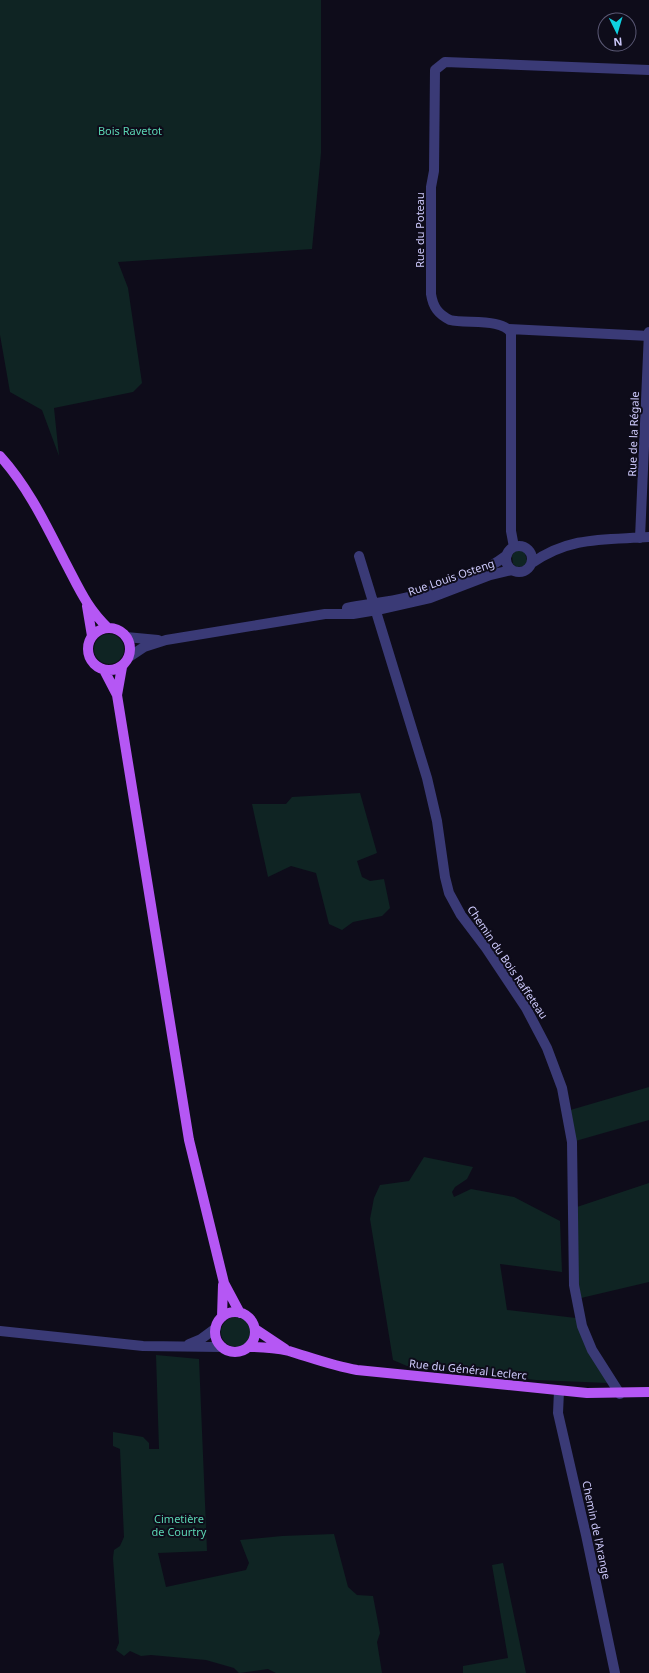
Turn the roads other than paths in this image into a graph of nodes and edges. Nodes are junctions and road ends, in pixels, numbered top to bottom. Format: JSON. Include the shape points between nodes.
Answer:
{"nodes":[{"id":1,"x":649,"y":70,"type":"edge"},
{"id":2,"x":509,"y":329,"type":"junction"},
{"id":3,"x":649,"y":332,"type":"edge"},
{"id":4,"x":649,"y":336,"type":"edge"},
{"id":5,"x":0,"y":456,"type":"edge"},
{"id":6,"x":645,"y":537,"type":"edge"},
{"id":7,"x":514,"y":546,"type":"junction"},
{"id":8,"x":561,"y":546,"type":"junction"},
{"id":9,"x":528,"y":548,"type":"junction"},
{"id":10,"x":507,"y":555,"type":"junction"},
{"id":11,"x":359,"y":556,"type":"dead end"},
{"id":12,"x":532,"y":564,"type":"junction"},
{"id":13,"x":512,"y":570,"type":"junction"},
{"id":14,"x":87,"y":604,"type":"junction"},
{"id":15,"x":375,"y":607,"type":"junction"},
{"id":16,"x":108,"y":628,"type":"junction"},
{"id":17,"x":92,"y":636,"type":"junction"},
{"id":18,"x":126,"y":637,"type":"junction"},
{"id":19,"x":166,"y":640,"type":"junction"},
{"id":20,"x":129,"y":657,"type":"junction"},
{"id":21,"x":122,"y":667,"type":"junction"},
{"id":22,"x":104,"y":670,"type":"junction"},
{"id":23,"x":117,"y":695,"type":"junction"},
{"id":24,"x":224,"y":1283,"type":"junction"},
{"id":25,"x":240,"y":1313,"type":"junction"},
{"id":26,"x":222,"y":1317,"type":"junction"},
{"id":27,"x":216,"y":1328,"type":"junction"},
{"id":28,"x":255,"y":1329,"type":"junction"},
{"id":29,"x":0,"y":1331,"type":"edge"},
{"id":30,"x":183,"y":1346,"type":"junction"},
{"id":31,"x":222,"y":1347,"type":"junction"},
{"id":32,"x":249,"y":1347,"type":"junction"},
{"id":33,"x":288,"y":1351,"type":"junction"},
{"id":34,"x":559,"y":1391,"type":"junction"},
{"id":35,"x":649,"y":1392,"type":"edge"},
{"id":36,"x":620,"y":1394,"type":"junction"},
{"id":37,"x":615,"y":1673,"type":"edge"}],
"edges":[{"from":1,"to":2,"type":"street","name":"Rue du Poteau","via":[[445,62],[435,70],[434,171],[431,187],[432,301],[439,313],[450,320],[498,324]]},
{"from":2,"to":4,"type":"street"},
{"from":2,"to":7,"type":"street","via":[[512,339],[511,531]]},
{"from":3,"to":4,"type":"street","name":"Rue de la Régale"},
{"from":4,"to":6,"type":"street","name":"Rue de la Régale"},
{"from":5,"to":14,"type":"main road","via":[[13,470],[35,503]]},
{"from":6,"to":8,"type":"street","via":[[587,540]]},
{"from":7,"to":9,"type":"street"},
{"from":7,"to":10,"type":"street"},
{"from":8,"to":9,"type":"street"},
{"from":8,"to":12,"type":"street"},
{"from":9,"to":12,"type":"street","via":[[532,555]]},
{"from":10,"to":13,"type":"street","via":[[507,564]]},
{"from":10,"to":15,"type":"street","name":"Rue Louis Osteng","via":[[487,568],[444,586]]},
{"from":11,"to":15,"type":"street","name":"Chemin du Bois Raffeteau"},
{"from":12,"to":13,"type":"street","via":[[524,572]]},
{"from":13,"to":15,"type":"street","name":"Rue Louis Osteng","via":[[490,575],[425,600]]},
{"from":14,"to":16,"type":"main road"},
{"from":14,"to":17,"type":"main road"},
{"from":15,"to":19,"type":"street","name":"Rue Louis Osteng"},
{"from":15,"to":36,"type":"street","name":"Chemin du Bois Raffeteau","via":[[433,801],[449,893],[526,1008],[547,1048],[562,1088],[572,1142],[574,1285],[592,1350]]},
{"from":16,"to":17,"type":"main road"},
{"from":16,"to":18,"type":"main road","via":[[119,630]]},
{"from":17,"to":22,"type":"main road","via":[[88,655],[96,666]]},
{"from":18,"to":19,"type":"street","name":"Rue Louis Osteng"},
{"from":18,"to":20,"type":"main road","via":[[130,647]]},
{"from":19,"to":20,"type":"street","name":"Rue Louis Osteng","via":[[144,647]]},
{"from":20,"to":21,"type":"main road"},
{"from":21,"to":22,"type":"main road"},
{"from":21,"to":23,"type":"main road"},
{"from":22,"to":23,"type":"main road"},
{"from":23,"to":24,"type":"main road","via":[[189,1140]]},
{"from":24,"to":25,"type":"main road"},
{"from":24,"to":26,"type":"main road"},
{"from":25,"to":26,"type":"main road","via":[[234,1312]]},
{"from":25,"to":28,"type":"main road","via":[[250,1319]]},
{"from":26,"to":27,"type":"main road"},
{"from":27,"to":30,"type":"street","via":[[201,1339]]},
{"from":27,"to":31,"type":"main road","via":[[218,1341]]},
{"from":28,"to":32,"type":"main road","via":[[253,1342]]},
{"from":28,"to":33,"type":"main road","name":"Rue du Général Leclerc"},
{"from":29,"to":30,"type":"street","via":[[163,1348]]},
{"from":30,"to":31,"type":"street"},
{"from":31,"to":32,"type":"main road","via":[[232,1352]]},
{"from":32,"to":33,"type":"main road","name":"Rue du Général Leclerc"},
{"from":33,"to":34,"type":"main road","name":"Rue du Général Leclerc","via":[[357,1370]]},
{"from":34,"to":36,"type":"main road","name":"Rue du Général Leclerc"},
{"from":34,"to":37,"type":"street","name":"Chemin de l'Arange","via":[[558,1413]]},
{"from":35,"to":36,"type":"main road","name":"Rue du Général Leclerc"}]}
